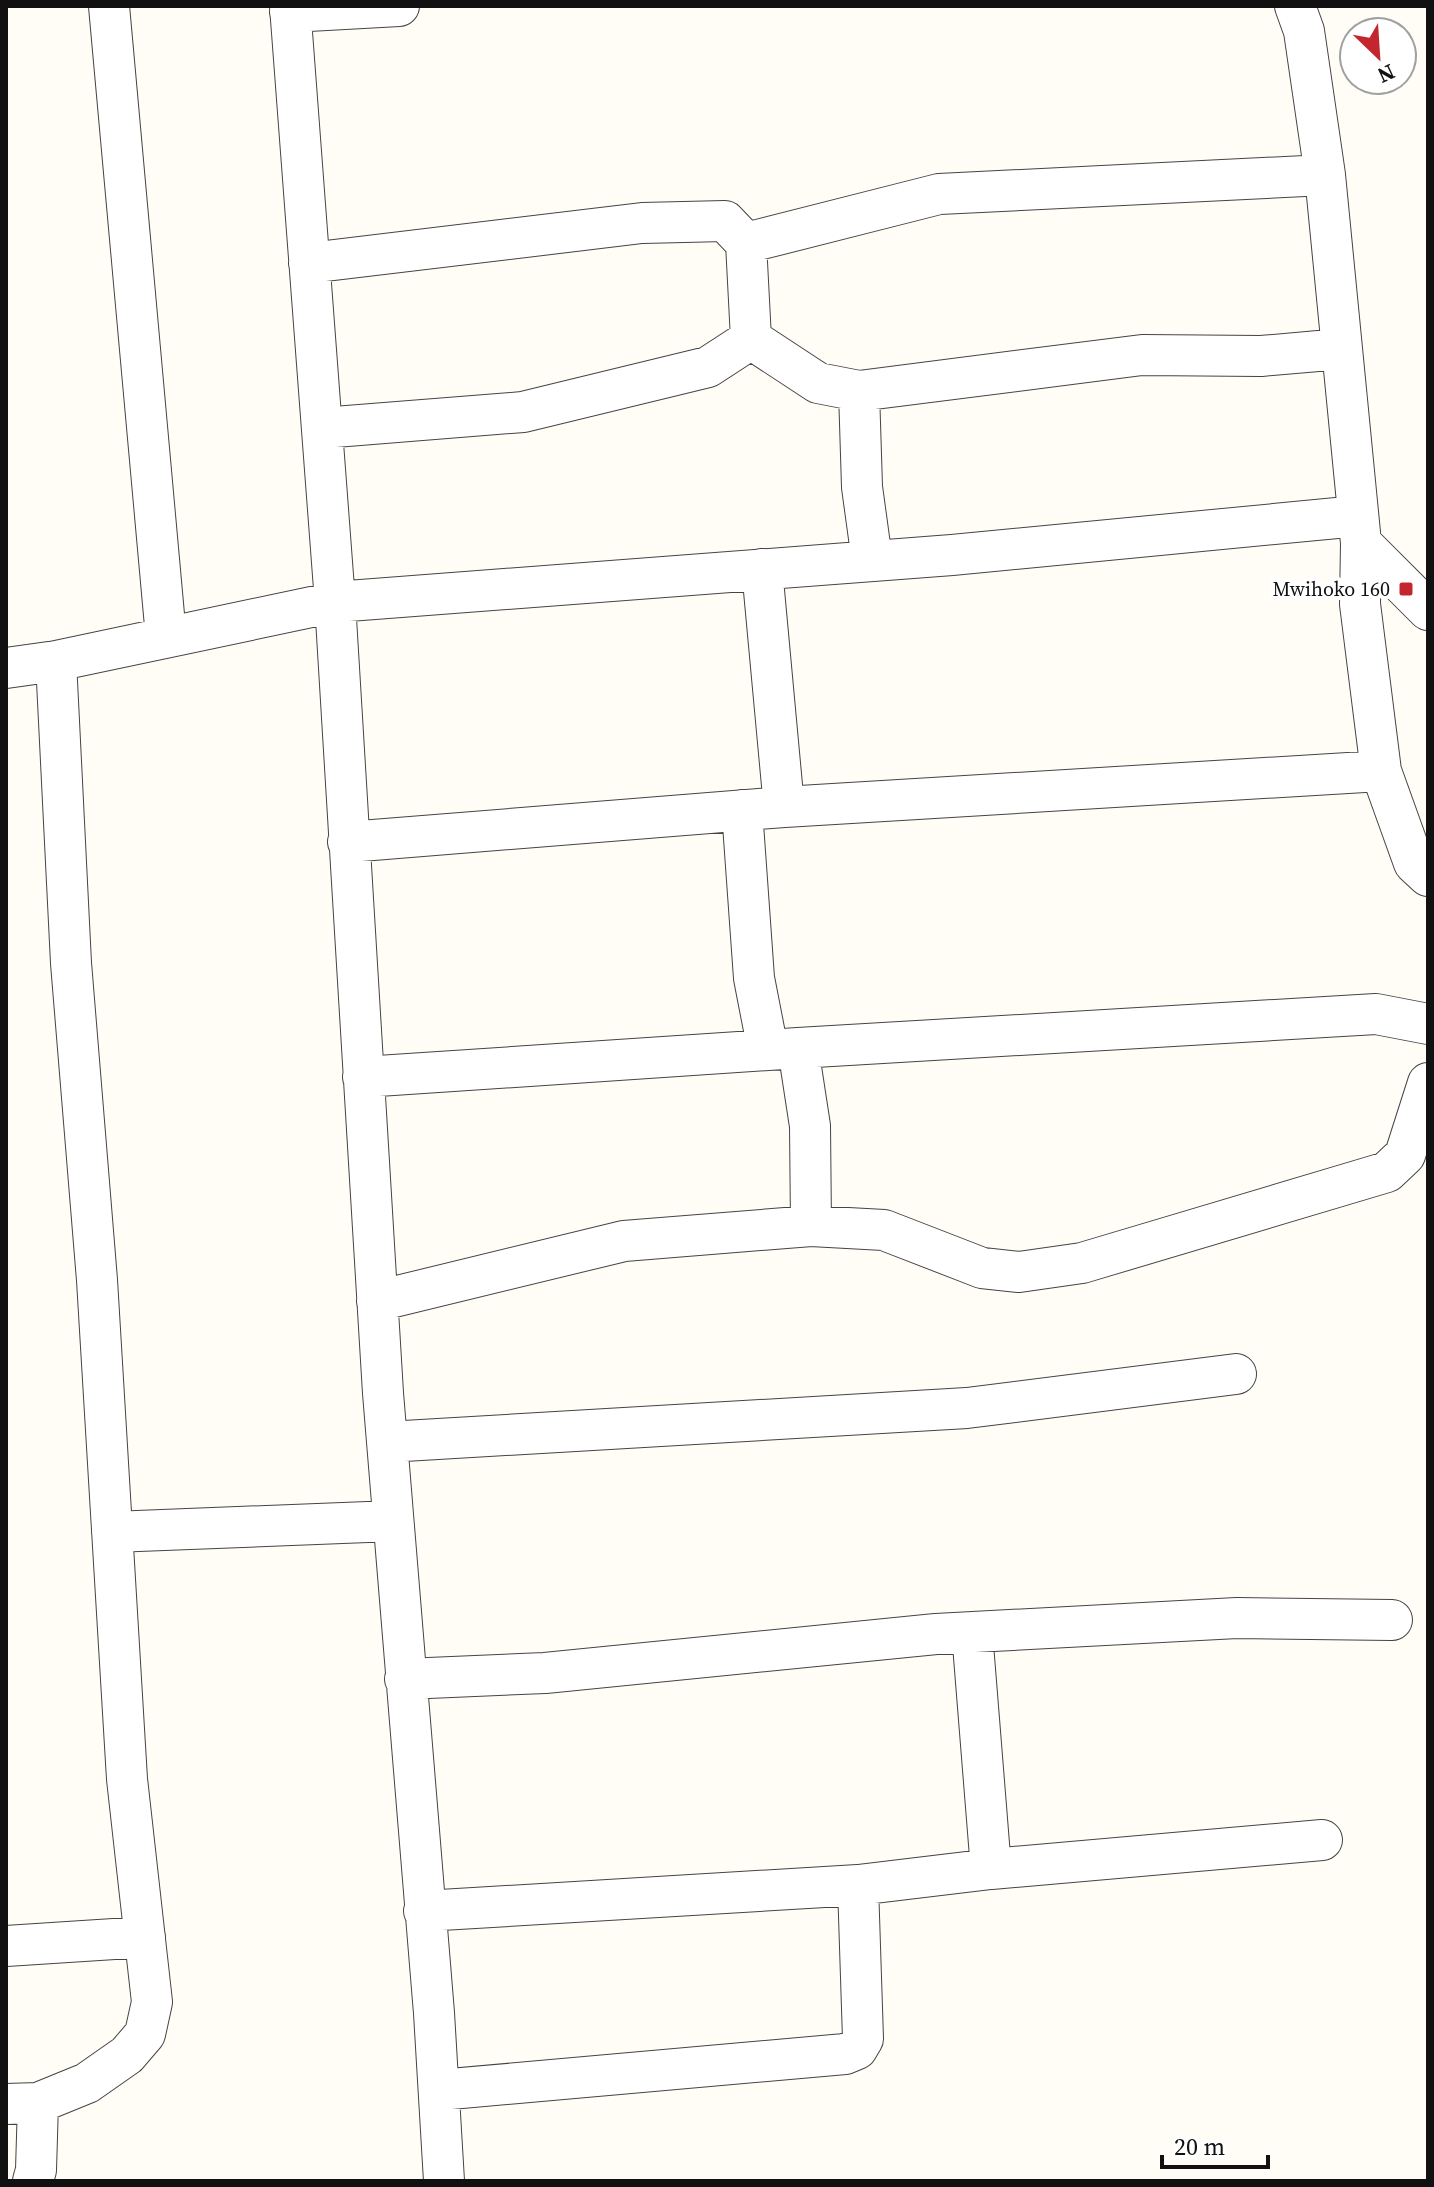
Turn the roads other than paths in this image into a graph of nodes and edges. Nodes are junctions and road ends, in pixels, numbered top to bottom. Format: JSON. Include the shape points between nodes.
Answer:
{"nodes":[{"id":1,"x":109,"y":6,"type":"edge"},
{"id":2,"x":399,"y":6,"type":"edge"},
{"id":3,"x":290,"y":9,"type":"edge"},
{"id":4,"x":1309,"y":14,"type":"edge"},
{"id":5,"x":1325,"y":175,"type":"junction"},
{"id":6,"x":746,"y":243,"type":"junction"},
{"id":7,"x":309,"y":263,"type":"junction"},
{"id":8,"x":751,"y":339,"type":"junction"},
{"id":9,"x":1341,"y":349,"type":"junction"},
{"id":10,"x":859,"y":391,"type":"junction"},
{"id":11,"x":322,"y":428,"type":"junction"},
{"id":12,"x":1359,"y":529,"type":"junction"},
{"id":13,"x":872,"y":560,"type":"junction"},
{"id":14,"x":762,"y":569,"type":"junction"},
{"id":15,"x":335,"y":602,"type":"junction"},
{"id":16,"x":1428,"y":610,"type":"edge"},
{"id":17,"x":166,"y":637,"type":"junction"},
{"id":18,"x":56,"y":661,"type":"junction"},
{"id":19,"x":6,"y":668,"type":"edge"},
{"id":20,"x":1381,"y":771,"type":"junction"},
{"id":21,"x":784,"y":807,"type":"junction"},
{"id":22,"x":742,"y":810,"type":"junction"},
{"id":23,"x":348,"y":842,"type":"junction"},
{"id":24,"x":1428,"y":876,"type":"edge"},
{"id":25,"x":1428,"y":1024,"type":"edge"},
{"id":26,"x":783,"y":1049,"type":"junction"},
{"id":27,"x":363,"y":1077,"type":"junction"},
{"id":28,"x":1428,"y":1083,"type":"edge"},
{"id":29,"x":811,"y":1226,"type":"junction"},
{"id":30,"x":377,"y":1301,"type":"junction"},
{"id":31,"x":1236,"y":1374,"type":"dead end"},
{"id":32,"x":387,"y":1442,"type":"junction"},
{"id":33,"x":393,"y":1521,"type":"junction"},
{"id":34,"x":112,"y":1532,"type":"junction"},
{"id":35,"x":1392,"y":1620,"type":"dead end"},
{"id":36,"x":972,"y":1632,"type":"junction"},
{"id":37,"x":405,"y":1679,"type":"junction"},
{"id":38,"x":1322,"y":1840,"type":"dead end"},
{"id":39,"x":991,"y":1869,"type":"junction"},
{"id":40,"x":858,"y":1885,"type":"junction"},
{"id":41,"x":424,"y":1911,"type":"junction"},
{"id":42,"x":145,"y":1937,"type":"junction"},
{"id":43,"x":6,"y":1946,"type":"edge"},
{"id":44,"x":439,"y":2090,"type":"junction"},
{"id":45,"x":22,"y":2104,"type":"edge"},
{"id":46,"x":33,"y":2181,"type":"edge"},
{"id":47,"x":444,"y":2181,"type":"edge"}],
"edges":[{"from":1,"to":17,"type":"street"},
{"from":2,"to":3,"type":"street"},
{"from":3,"to":7,"type":"street"},
{"from":4,"to":5,"type":"street"},
{"from":5,"to":6,"type":"street","via":[[939,194]]},
{"from":5,"to":9,"type":"street"},
{"from":6,"to":7,"type":"street","via":[[725,221],[642,223]]},
{"from":6,"to":8,"type":"street"},
{"from":7,"to":11,"type":"street"},
{"from":8,"to":10,"type":"street","via":[[818,383]]},
{"from":8,"to":11,"type":"street","via":[[708,367],[523,412]]},
{"from":9,"to":10,"type":"street","via":[[1261,356],[1142,355]]},
{"from":9,"to":12,"type":"street"},
{"from":10,"to":13,"type":"street","via":[[862,487]]},
{"from":11,"to":15,"type":"street"},
{"from":12,"to":13,"type":"street"},
{"from":12,"to":16,"type":"street"},
{"from":12,"to":20,"type":"street","via":[[1360,604]]},
{"from":13,"to":14,"type":"street"},
{"from":14,"to":15,"type":"street"},
{"from":14,"to":21,"type":"street"},
{"from":15,"to":17,"type":"street"},
{"from":15,"to":23,"type":"street"},
{"from":17,"to":18,"type":"street"},
{"from":18,"to":19,"type":"street"},
{"from":18,"to":34,"type":"street","via":[[71,963]]},
{"from":20,"to":21,"type":"street"},
{"from":20,"to":24,"type":"street","via":[[1414,863]]},
{"from":21,"to":22,"type":"street"},
{"from":22,"to":23,"type":"street"},
{"from":22,"to":26,"type":"street","via":[[754,978]]},
{"from":23,"to":27,"type":"street"},
{"from":25,"to":26,"type":"street","via":[[1376,1014]]},
{"from":26,"to":27,"type":"street"},
{"from":26,"to":29,"type":"street","via":[[810,1126]]},
{"from":27,"to":30,"type":"street"},
{"from":28,"to":29,"type":"street","via":[[1405,1155],[1387,1172],[1082,1263],[1019,1272],[982,1268],[884,1230]]},
{"from":29,"to":30,"type":"street","via":[[624,1241]]},
{"from":30,"to":32,"type":"street"},
{"from":31,"to":32,"type":"street","via":[[967,1408]]},
{"from":32,"to":33,"type":"street"},
{"from":33,"to":34,"type":"street"},
{"from":33,"to":37,"type":"street"},
{"from":34,"to":42,"type":"street","via":[[127,1779]]},
{"from":35,"to":36,"type":"street","via":[[1237,1618]]},
{"from":36,"to":37,"type":"street","via":[[545,1673]]},
{"from":36,"to":39,"type":"street"},
{"from":37,"to":41,"type":"street"},
{"from":38,"to":39,"type":"street"},
{"from":39,"to":40,"type":"street"},
{"from":40,"to":41,"type":"street"},
{"from":40,"to":44,"type":"street","via":[[863,2039],[857,2049]]},
{"from":41,"to":44,"type":"street"},
{"from":42,"to":43,"type":"street"},
{"from":42,"to":45,"type":"street","via":[[152,2002],[145,2034],[127,2055],[87,2083]]},
{"from":44,"to":47,"type":"street"},
{"from":45,"to":46,"type":"street","via":[[36,2170]]}]}
